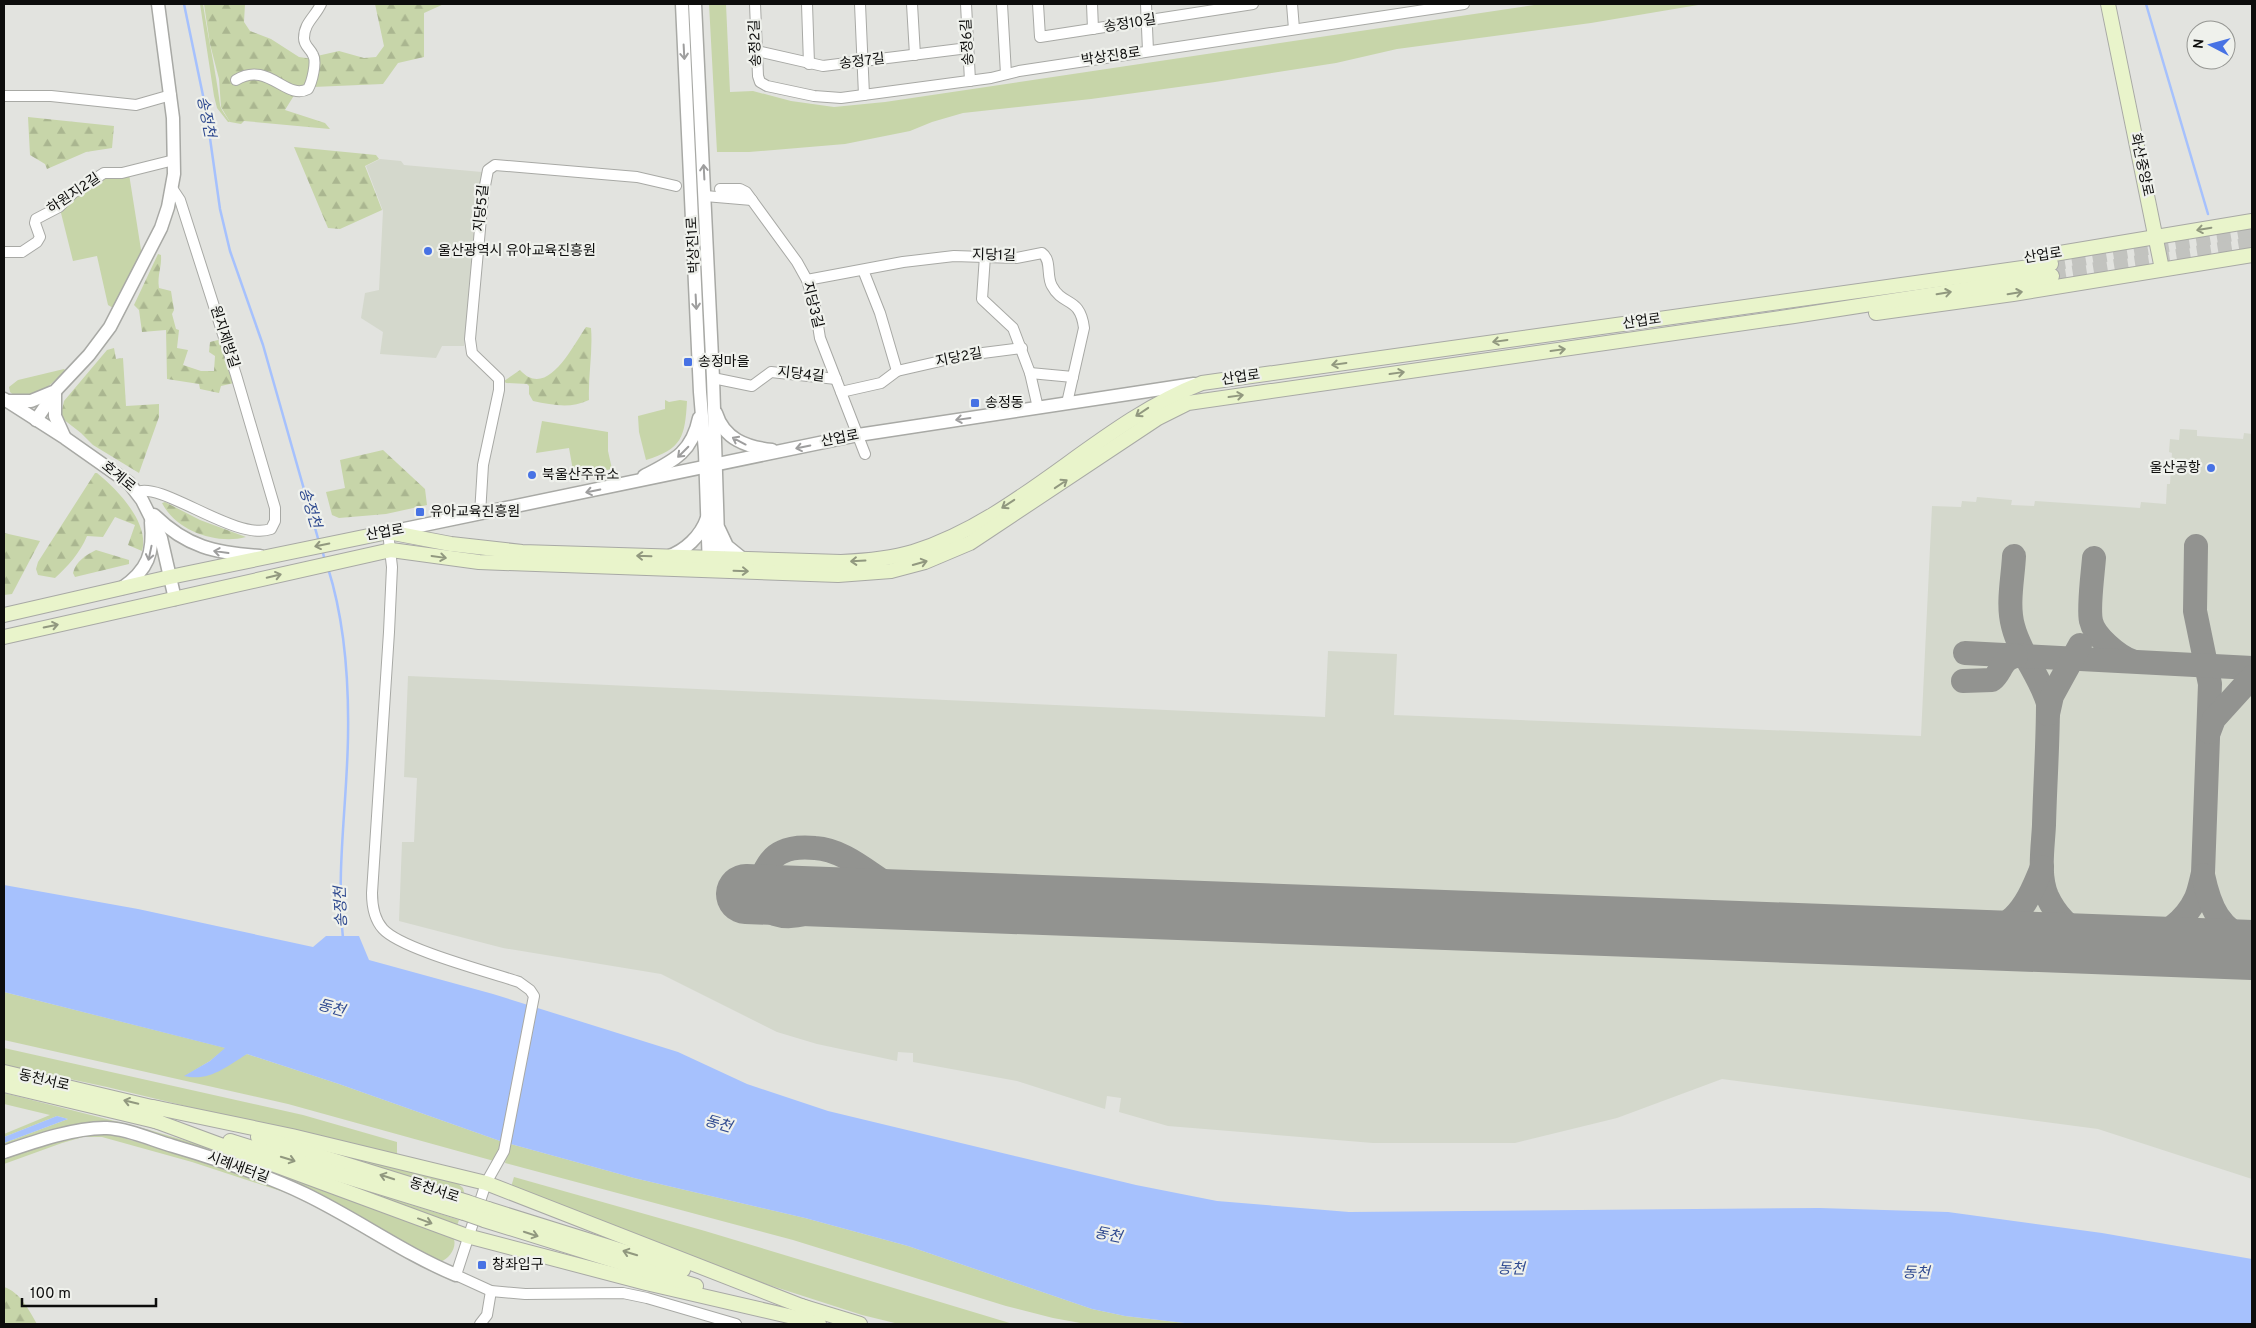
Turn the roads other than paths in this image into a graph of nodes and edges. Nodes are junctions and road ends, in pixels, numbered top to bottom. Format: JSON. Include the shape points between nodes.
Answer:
{"nodes":[{"id":1,"x":158,"y":4,"type":"edge"},
{"id":2,"x":321,"y":4,"type":"edge"},
{"id":3,"x":682,"y":4,"type":"edge"},
{"id":4,"x":695,"y":4,"type":"edge"},
{"id":5,"x":755,"y":4,"type":"edge"},
{"id":6,"x":807,"y":4,"type":"edge"},
{"id":7,"x":860,"y":4,"type":"edge"},
{"id":8,"x":912,"y":4,"type":"edge"},
{"id":9,"x":966,"y":4,"type":"edge"},
{"id":10,"x":1002,"y":4,"type":"edge"},
{"id":11,"x":1038,"y":4,"type":"edge"},
{"id":12,"x":1092,"y":4,"type":"edge"},
{"id":13,"x":1146,"y":4,"type":"edge"},
{"id":14,"x":1253,"y":4,"type":"edge"},
{"id":15,"x":1292,"y":4,"type":"edge"},
{"id":16,"x":1464,"y":4,"type":"edge"},
{"id":17,"x":2108,"y":4,"type":"edge"},
{"id":18,"x":1439,"y":6,"type":"edge"},
{"id":19,"x":1199,"y":8,"type":"edge"},
{"id":20,"x":1147,"y":21,"type":"junction"},
{"id":21,"x":1093,"y":29,"type":"junction"},
{"id":22,"x":1294,"y":30,"type":"junction"},
{"id":23,"x":968,"y":48,"type":"junction"},
{"id":24,"x":757,"y":51,"type":"junction"},
{"id":25,"x":1148,"y":51,"type":"junction"},
{"id":26,"x":915,"y":55,"type":"junction"},
{"id":27,"x":862,"y":62,"type":"junction"},
{"id":28,"x":809,"y":64,"type":"junction"},
{"id":29,"x":1006,"y":74,"type":"junction"},
{"id":30,"x":236,"y":80,"type":"dead end"},
{"id":31,"x":970,"y":81,"type":"junction"},
{"id":32,"x":760,"y":82,"type":"joint"},
{"id":33,"x":171,"y":95,"type":"junction"},
{"id":34,"x":864,"y":95,"type":"junction"},
{"id":35,"x":4,"y":96,"type":"edge"},
{"id":36,"x":174,"y":160,"type":"junction"},
{"id":37,"x":676,"y":186,"type":"dead end"},
{"id":38,"x":172,"y":188,"type":"junction"},
{"id":39,"x":720,"y":189,"type":"dead end"},
{"id":40,"x":705,"y":196,"type":"junction"},
{"id":41,"x":752,"y":200,"type":"junction"},
{"id":42,"x":2252,"y":221,"type":"edge"},
{"id":43,"x":2156,"y":237,"type":"junction"},
{"id":44,"x":4,"y":252,"type":"edge"},
{"id":45,"x":2252,"y":255,"type":"edge"},
{"id":46,"x":984,"y":256,"type":"junction"},
{"id":47,"x":2162,"y":269,"type":"junction"},
{"id":48,"x":863,"y":270,"type":"junction"},
{"id":49,"x":807,"y":280,"type":"junction"},
{"id":50,"x":1686,"y":316,"type":"junction"},
{"id":51,"x":1688,"y":331,"type":"junction"},
{"id":52,"x":1022,"y":348,"type":"junction"},
{"id":53,"x":897,"y":371,"type":"junction"},
{"id":54,"x":1030,"y":372,"type":"junction"},
{"id":55,"x":1073,"y":377,"type":"junction"},
{"id":56,"x":713,"y":378,"type":"junction"},
{"id":57,"x":836,"y":378,"type":"junction"},
{"id":58,"x":1202,"y":383,"type":"junction"},
{"id":59,"x":57,"y":389,"type":"junction"},
{"id":60,"x":841,"y":392,"type":"junction"},
{"id":61,"x":4,"y":400,"type":"edge"},
{"id":62,"x":1067,"y":403,"type":"junction"},
{"id":63,"x":708,"y":407,"type":"junction"},
{"id":64,"x":1038,"y":408,"type":"junction"},
{"id":65,"x":36,"y":420,"type":"junction"},
{"id":66,"x":858,"y":436,"type":"junction"},
{"id":67,"x":65,"y":438,"type":"junction"},
{"id":68,"x":782,"y":451,"type":"junction"},
{"id":69,"x":865,"y":454,"type":"dead end"},
{"id":70,"x":710,"y":466,"type":"junction"},
{"id":71,"x":631,"y":483,"type":"junction"},
{"id":72,"x":137,"y":492,"type":"junction"},
{"id":73,"x":146,"y":508,"type":"junction"},
{"id":74,"x":480,"y":514,"type":"junction"},
{"id":75,"x":712,"y":519,"type":"junction"},
{"id":76,"x":388,"y":532,"type":"junction"},
{"id":77,"x":391,"y":550,"type":"junction"},
{"id":78,"x":270,"y":556,"type":"junction"},
{"id":79,"x":667,"y":557,"type":"junction"},
{"id":80,"x":743,"y":559,"type":"junction"},
{"id":81,"x":714,"y":564,"type":"junction"},
{"id":82,"x":170,"y":577,"type":"junction"},
{"id":83,"x":122,"y":588,"type":"junction"},
{"id":84,"x":175,"y":599,"type":"junction"},
{"id":85,"x":4,"y":615,"type":"edge"},
{"id":86,"x":4,"y":637,"type":"edge"},
{"id":87,"x":4,"y":1072,"type":"edge"},
{"id":88,"x":4,"y":1085,"type":"edge"},
{"id":89,"x":151,"y":1113,"type":"junction"},
{"id":90,"x":4,"y":1152,"type":"edge"},
{"id":91,"x":486,"y":1183,"type":"junction"},
{"id":92,"x":467,"y":1236,"type":"junction"},
{"id":93,"x":456,"y":1275,"type":"junction"},
{"id":94,"x":491,"y":1291,"type":"junction"},
{"id":95,"x":811,"y":1318,"type":"edge"},
{"id":96,"x":480,"y":1324,"type":"edge"},
{"id":97,"x":736,"y":1324,"type":"edge"},
{"id":98,"x":860,"y":1324,"type":"edge"}],
"edges":[{"from":1,"to":33,"type":"street"},
{"from":2,"to":30,"type":"street","via":[[306,23],[305,44],[314,58],[308,89],[302,92],[294,90],[261,74],[246,74]]},
{"from":3,"to":63,"type":"street","name":"박상진1로","one_way":true},
{"from":40,"to":4,"type":"street","name":"박상진1로","one_way":true},
{"from":5,"to":24,"type":"street","name":"송정2길"},
{"from":6,"to":28,"type":"street"},
{"from":7,"to":27,"type":"street"},
{"from":8,"to":26,"type":"street"},
{"from":9,"to":23,"type":"street","name":"송정6길"},
{"from":10,"to":29,"type":"street"},
{"from":11,"to":21,"type":"street","name":"송정10길","via":[[1040,37]]},
{"from":12,"to":21,"type":"street"},
{"from":13,"to":20,"type":"street"},
{"from":14,"to":19,"type":"street","name":"송정10길"},
{"from":15,"to":22,"type":"street"},
{"from":16,"to":18,"type":"street","name":"박상진8로"},
{"from":17,"to":43,"type":"main road","name":"화산중앙로"},
{"from":18,"to":22,"type":"street","name":"박상진8로"},
{"from":19,"to":20,"type":"street","name":"송정10길"},
{"from":20,"to":21,"type":"street","name":"송정10길"},
{"from":20,"to":25,"type":"street"},
{"from":22,"to":25,"type":"street","name":"박상진8로"},
{"from":23,"to":26,"type":"street","name":"송정7길"},
{"from":23,"to":31,"type":"street","name":"송정6길"},
{"from":24,"to":28,"type":"street","name":"송정7길"},
{"from":24,"to":32,"type":"street","name":"송정2길"},
{"from":25,"to":29,"type":"street","name":"박상진8로"},
{"from":26,"to":27,"type":"street","name":"송정7길"},
{"from":27,"to":28,"type":"street","name":"송정7길"},
{"from":27,"to":34,"type":"street"},
{"from":29,"to":31,"type":"street","name":"박상진8로"},
{"from":31,"to":34,"type":"street","name":"박상진8로"},
{"from":32,"to":34,"type":"street","name":"박상진8로","via":[[820,97]]},
{"from":33,"to":35,"type":"street","via":[[136,105],[51,96]]},
{"from":33,"to":36,"type":"street"},
{"from":36,"to":38,"type":"street"},
{"from":36,"to":44,"type":"street","name":"하원지2길","via":[[100,175],[59,207],[36,219],[40,237],[37,242],[19,253]]},
{"from":37,"to":74,"type":"street","name":"지당5길","via":[[637,177],[587,172],[495,165],[488,170],[470,339],[472,353],[499,379],[500,390],[483,466]]},
{"from":38,"to":59,"type":"street","via":[[161,228],[119,312],[101,341]]},
{"from":38,"to":72,"type":"street","name":"원지제방길","via":[[180,200],[236,375],[275,508],[275,521],[268,530],[248,529],[153,492],[142,489]]},
{"from":39,"to":41,"type":"street","name":"지당3길","via":[[740,189]]},
{"from":40,"to":41,"type":"street"},
{"from":40,"to":56,"type":"street","name":"박상진1로"},
{"from":41,"to":49,"type":"street","name":"지당3길"},
{"from":42,"to":43,"type":"main road","name":"산업로","one_way":true},
{"from":43,"to":47,"type":"main road","name":"화산중앙로"},
{"from":43,"to":50,"type":"main road","name":"산업로","via":[[1862,283]]},
{"from":45,"to":47,"type":"main road","name":"산업로"},
{"from":46,"to":48,"type":"street","name":"지당1길","via":[[954,256]]},
{"from":46,"to":52,"type":"street","via":[[982,299],[1013,328]]},
{"from":46,"to":55,"type":"street","name":"지당1길","via":[[1016,258],[1044,254],[1053,288],[1058,295],[1074,304],[1083,318],[1084,328]]},
{"from":51,"to":47,"type":"main road","name":"산업로","one_way":true,"via":[[1918,308]]},
{"from":48,"to":49,"type":"street","name":"지당1길"},
{"from":48,"to":53,"type":"street"},
{"from":49,"to":57,"type":"street","name":"지당3길","via":[[820,338]]},
{"from":51,"to":50,"type":"main road","name":"산업로","one_way":true,"via":[[2052,270]]},
{"from":50,"to":58,"type":"main road","name":"산업로","one_way":true},
{"from":81,"to":51,"type":"main road","name":"산업로","one_way":true,"via":[[838,575],[891,571],[926,562],[970,543],[1158,418],[1188,403]]},
{"from":52,"to":53,"type":"street","name":"지당2길","via":[[967,355]]},
{"from":52,"to":54,"type":"street"},
{"from":53,"to":60,"type":"street","name":"지당2길","via":[[881,383]]},
{"from":54,"to":55,"type":"street"},
{"from":54,"to":64,"type":"street"},
{"from":55,"to":62,"type":"street","name":"지당1길"},
{"from":56,"to":57,"type":"street","name":"지당4길","via":[[752,386],[771,372]]},
{"from":56,"to":63,"type":"street","name":"박상진1로"},
{"from":57,"to":60,"type":"street","name":"지당3길"},
{"from":58,"to":62,"type":"street","name":"산업로"},
{"from":58,"to":80,"type":"main road","one_way":true,"via":[[1154,405],[971,528],[941,542],[911,553],[867,561]]},
{"from":59,"to":61,"type":"street","via":[[31,402]]},
{"from":59,"to":65,"type":"street"},
{"from":59,"to":67,"type":"street","via":[[55,416]]},
{"from":60,"to":66,"type":"street","name":"지당3길"},
{"from":61,"to":65,"type":"street","name":"호계로"},
{"from":62,"to":64,"type":"street","name":"산업로"},
{"from":68,"to":63,"type":"street","one_way":true,"via":[[736,441]]},
{"from":63,"to":70,"type":"street","name":"박상진1로"},
{"from":63,"to":71,"type":"street","one_way":true,"via":[[687,448],[669,463]]},
{"from":64,"to":66,"type":"street","name":"산업로","one_way":true},
{"from":65,"to":67,"type":"street","name":"호계로"},
{"from":66,"to":68,"type":"street","name":"산업로","one_way":true},
{"from":66,"to":69,"type":"street","name":"지당3길"},
{"from":67,"to":72,"type":"street","name":"호계로"},
{"from":68,"to":70,"type":"street","name":"산업로"},
{"from":70,"to":71,"type":"street","name":"산업로"},
{"from":70,"to":75,"type":"street","name":"박상진1로"},
{"from":71,"to":74,"type":"street","name":"산업로","one_way":true},
{"from":72,"to":73,"type":"street","name":"호계로"},
{"from":78,"to":73,"type":"street","one_way":true,"via":[[213,551],[193,544]]},
{"from":73,"to":82,"type":"street","name":"호계로","via":[[161,538]]},
{"from":73,"to":83,"type":"street","one_way":true,"via":[[151,523],[151,552],[141,572]]},
{"from":74,"to":76,"type":"street","name":"산업로"},
{"from":75,"to":79,"type":"street","via":[[696,537]]},
{"from":75,"to":80,"type":"street","via":[[728,546]]},
{"from":75,"to":81,"type":"street","name":"박상진1로"},
{"from":76,"to":77,"type":"street"},
{"from":76,"to":78,"type":"main road","name":"산업로","one_way":true},
{"from":79,"to":76,"type":"main road","one_way":true,"via":[[495,550]]},
{"from":77,"to":81,"type":"main road","one_way":true,"via":[[478,562]]},
{"from":84,"to":77,"type":"main road","name":"산업로","one_way":true},
{"from":77,"to":91,"type":"street","via":[[386,706],[372,893],[374,913],[381,927],[400,942],[519,982],[530,990],[534,1000],[506,1144],[502,1158]]},
{"from":78,"to":82,"type":"main road","name":"산업로"},
{"from":79,"to":81,"type":"main road"},
{"from":80,"to":81,"type":"main road"},
{"from":82,"to":83,"type":"main road","name":"산업로"},
{"from":82,"to":84,"type":"street","name":"호계로"},
{"from":83,"to":85,"type":"main road","name":"산업로"},
{"from":86,"to":84,"type":"main road","name":"산업로","one_way":true},
{"from":89,"to":87,"type":"main road","name":"동천서로","one_way":true},
{"from":88,"to":89,"type":"main road","name":"동천서로"},
{"from":89,"to":91,"type":"main road","via":[[292,1136]]},
{"from":89,"to":92,"type":"main road","one_way":true},
{"from":89,"to":95,"type":"main road","name":"동천서로","bridge":true,"via":[[304,1163],[486,1214]]},
{"from":90,"to":93,"type":"street","name":"시례새터길","via":[[39,1140],[82,1132],[108,1128],[123,1131],[188,1150],[287,1186],[325,1204],[406,1253]]},
{"from":91,"to":92,"type":"street"},
{"from":91,"to":95,"type":"main road"},
{"from":92,"to":93,"type":"street"},
{"from":92,"to":95,"type":"main road","via":[[646,1283]]},
{"from":93,"to":94,"type":"street"},
{"from":94,"to":96,"type":"street","via":[[487,1315]]},
{"from":94,"to":97,"type":"street","via":[[623,1294]]},
{"from":95,"to":98,"type":"main road","name":"동천서로"}]}
